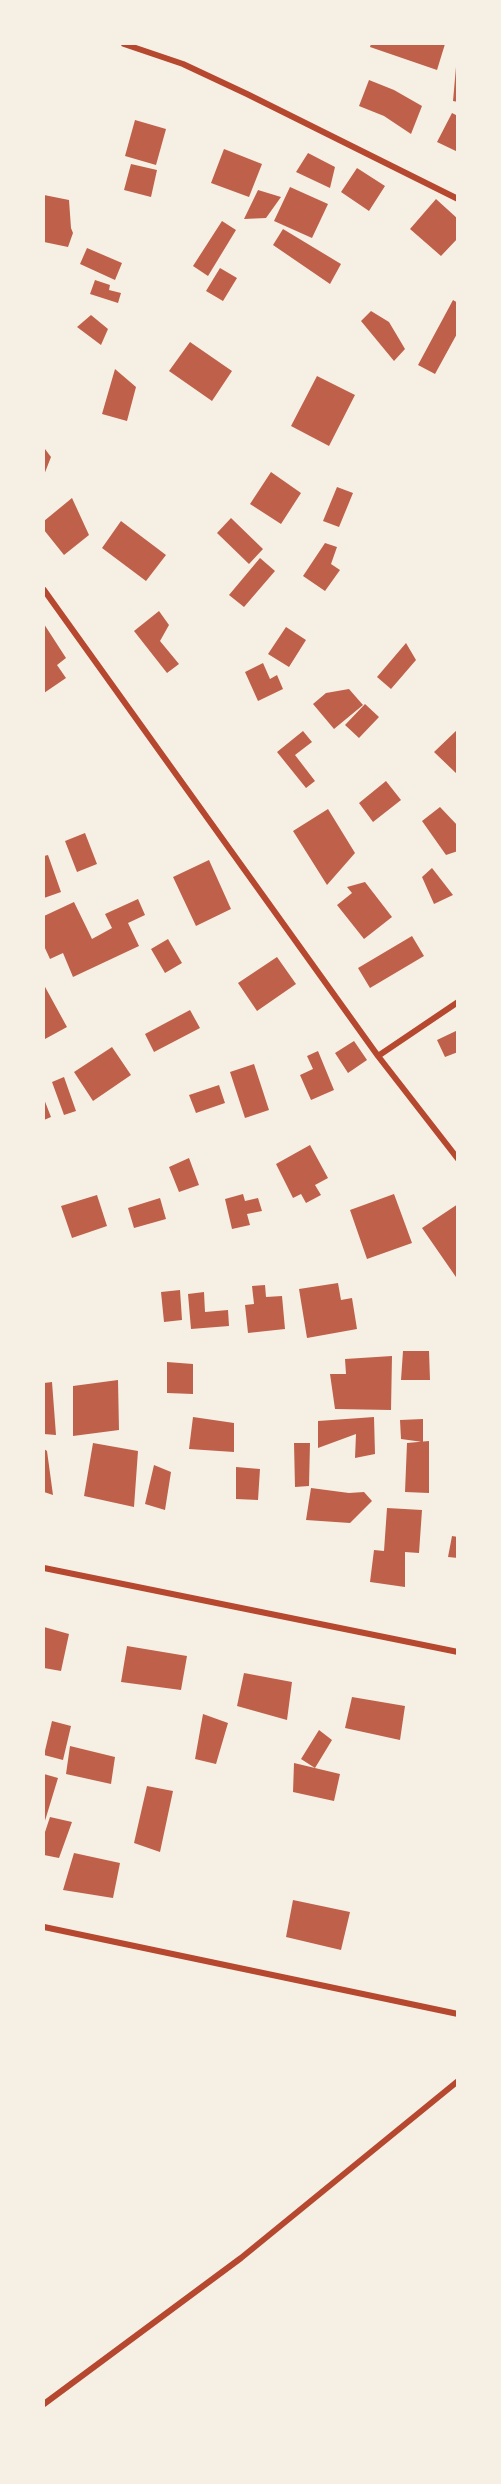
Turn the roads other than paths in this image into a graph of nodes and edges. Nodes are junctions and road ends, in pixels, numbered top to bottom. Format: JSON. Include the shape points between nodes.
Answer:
{"nodes":[{"id":1,"x":124,"y":44,"type":"edge"},
{"id":2,"x":458,"y":199,"type":"edge"},
{"id":3,"x":44,"y":590,"type":"edge"},
{"id":4,"x":458,"y":1002,"type":"edge"},
{"id":5,"x":378,"y":1056,"type":"junction"},
{"id":6,"x":458,"y":1160,"type":"edge"},
{"id":7,"x":44,"y":1568,"type":"edge"},
{"id":8,"x":458,"y":1652,"type":"edge"},
{"id":9,"x":44,"y":1927,"type":"edge"},
{"id":10,"x":458,"y":2014,"type":"edge"},
{"id":11,"x":458,"y":2081,"type":"edge"},
{"id":12,"x":44,"y":2404,"type":"edge"}],
"edges":[{"from":1,"to":2,"type":"street","via":[[183,64],[247,93]]},
{"from":3,"to":5,"type":"street"},
{"from":4,"to":5,"type":"street"},
{"from":5,"to":6,"type":"street"},
{"from":7,"to":8,"type":"street"},
{"from":9,"to":10,"type":"street"},
{"from":11,"to":12,"type":"street","via":[[241,2258]]}]}
